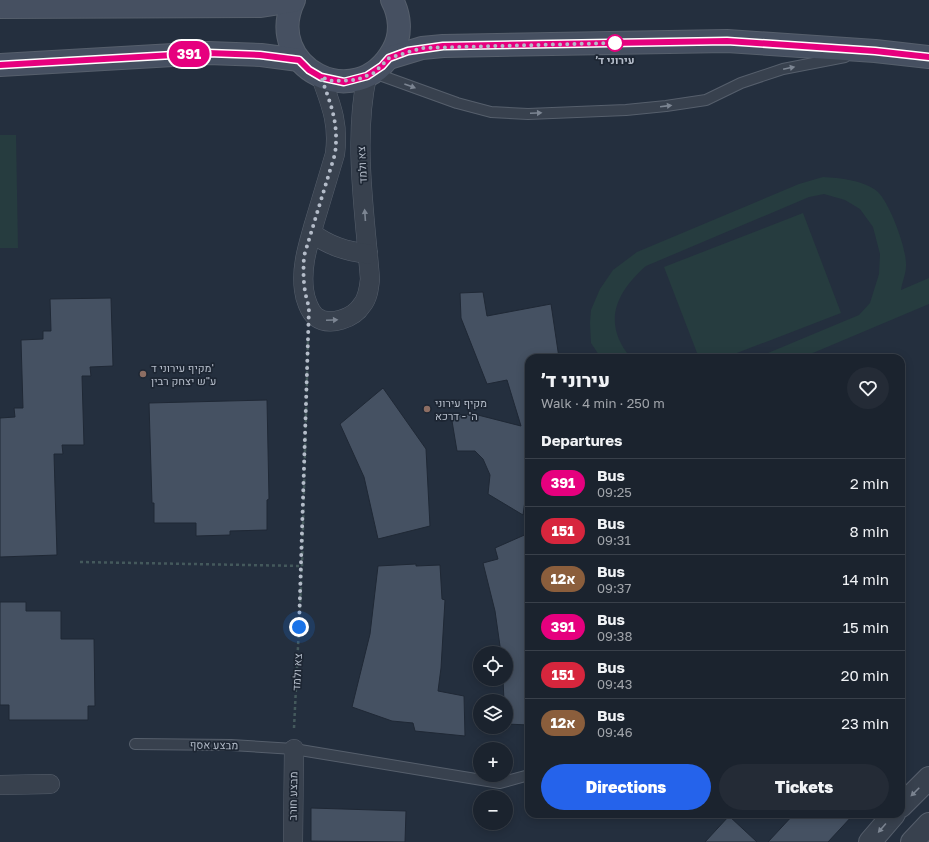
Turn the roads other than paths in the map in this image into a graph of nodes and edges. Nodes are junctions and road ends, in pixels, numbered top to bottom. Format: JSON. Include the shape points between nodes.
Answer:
{"nodes":[{"id":1,"x":392,"y":0,"type":"edge"},
{"id":2,"x":294,"y":1,"type":"edge"},
{"id":3,"x":44,"y":4,"type":"edge"},
{"id":4,"x":0,"y":7,"type":"edge"},
{"id":5,"x":875,"y":51,"type":"junction"},
{"id":6,"x":929,"y":57,"type":"edge"},
{"id":7,"x":299,"y":60,"type":"junction"},
{"id":8,"x":0,"y":65,"type":"edge"},
{"id":9,"x":376,"y":69,"type":"junction"},
{"id":10,"x":321,"y":77,"type":"junction"},
{"id":11,"x":312,"y":233,"type":"junction"},
{"id":12,"x":368,"y":254,"type":"junction"},
{"id":13,"x":135,"y":744,"type":"dead end"},
{"id":14,"x":294,"y":749,"type":"junction"},
{"id":15,"x":525,"y":776,"type":"edge"},
{"id":16,"x":929,"y":778,"type":"edge"},
{"id":17,"x":50,"y":784,"type":"dead end"},
{"id":18,"x":0,"y":785,"type":"edge"},
{"id":19,"x":905,"y":802,"type":"edge"},
{"id":20,"x":891,"y":818,"type":"edge"},
{"id":21,"x":929,"y":824,"type":"edge"},
{"id":22,"x":293,"y":842,"type":"edge"},
{"id":23,"x":870,"y":842,"type":"edge"},
{"id":24,"x":912,"y":842,"type":"edge"}],
"edges":[{"from":1,"to":9,"type":"main road","via":[[399,19],[399,33],[395,46]]},
{"from":2,"to":3,"type":"main road","via":[[262,6]]},
{"from":2,"to":7,"type":"main road","via":[[289,13],[289,38]]},
{"from":3,"to":4,"type":"main road"},
{"from":5,"to":6,"type":"main road"},
{"from":5,"to":9,"type":"main road","via":[[727,41],[443,46],[422,48]]},
{"from":9,"to":5,"type":"lane","one_way":true,"via":[[457,103],[491,112],[528,114],[603,111],[706,100],[741,83],[783,69]]},
{"from":7,"to":8,"type":"main road","via":[[208,53]]},
{"from":7,"to":10,"type":"main road"},
{"from":9,"to":10,"type":"main road","via":[[344,82]]},
{"from":12,"to":9,"type":"street","name":"צא ולמד","one_way":true,"via":[[361,109]]},
{"from":10,"to":11,"type":"street","via":[[333,110],[337,138],[335,154]]},
{"from":11,"to":12,"type":"street","via":[[326,243]]},
{"from":11,"to":12,"type":"street","name":"צא ולמד","one_way":true,"via":[[304,256],[303,272],[304,291],[309,307],[316,317],[340,320],[355,314],[363,305],[368,295],[370,279]]},
{"from":13,"to":14,"type":"lane","name":"מבצע אסף","via":[[231,745]]},
{"from":14,"to":15,"type":"lane","name":"מבצע אסף","via":[[500,783]]},
{"from":14,"to":22,"type":"street","name":"מבצע חורב"},
{"from":16,"to":19,"type":"street","one_way":true},
{"from":17,"to":18,"type":"street"},
{"from":20,"to":23,"type":"street","one_way":true},
{"from":21,"to":24,"type":"street"}]}
